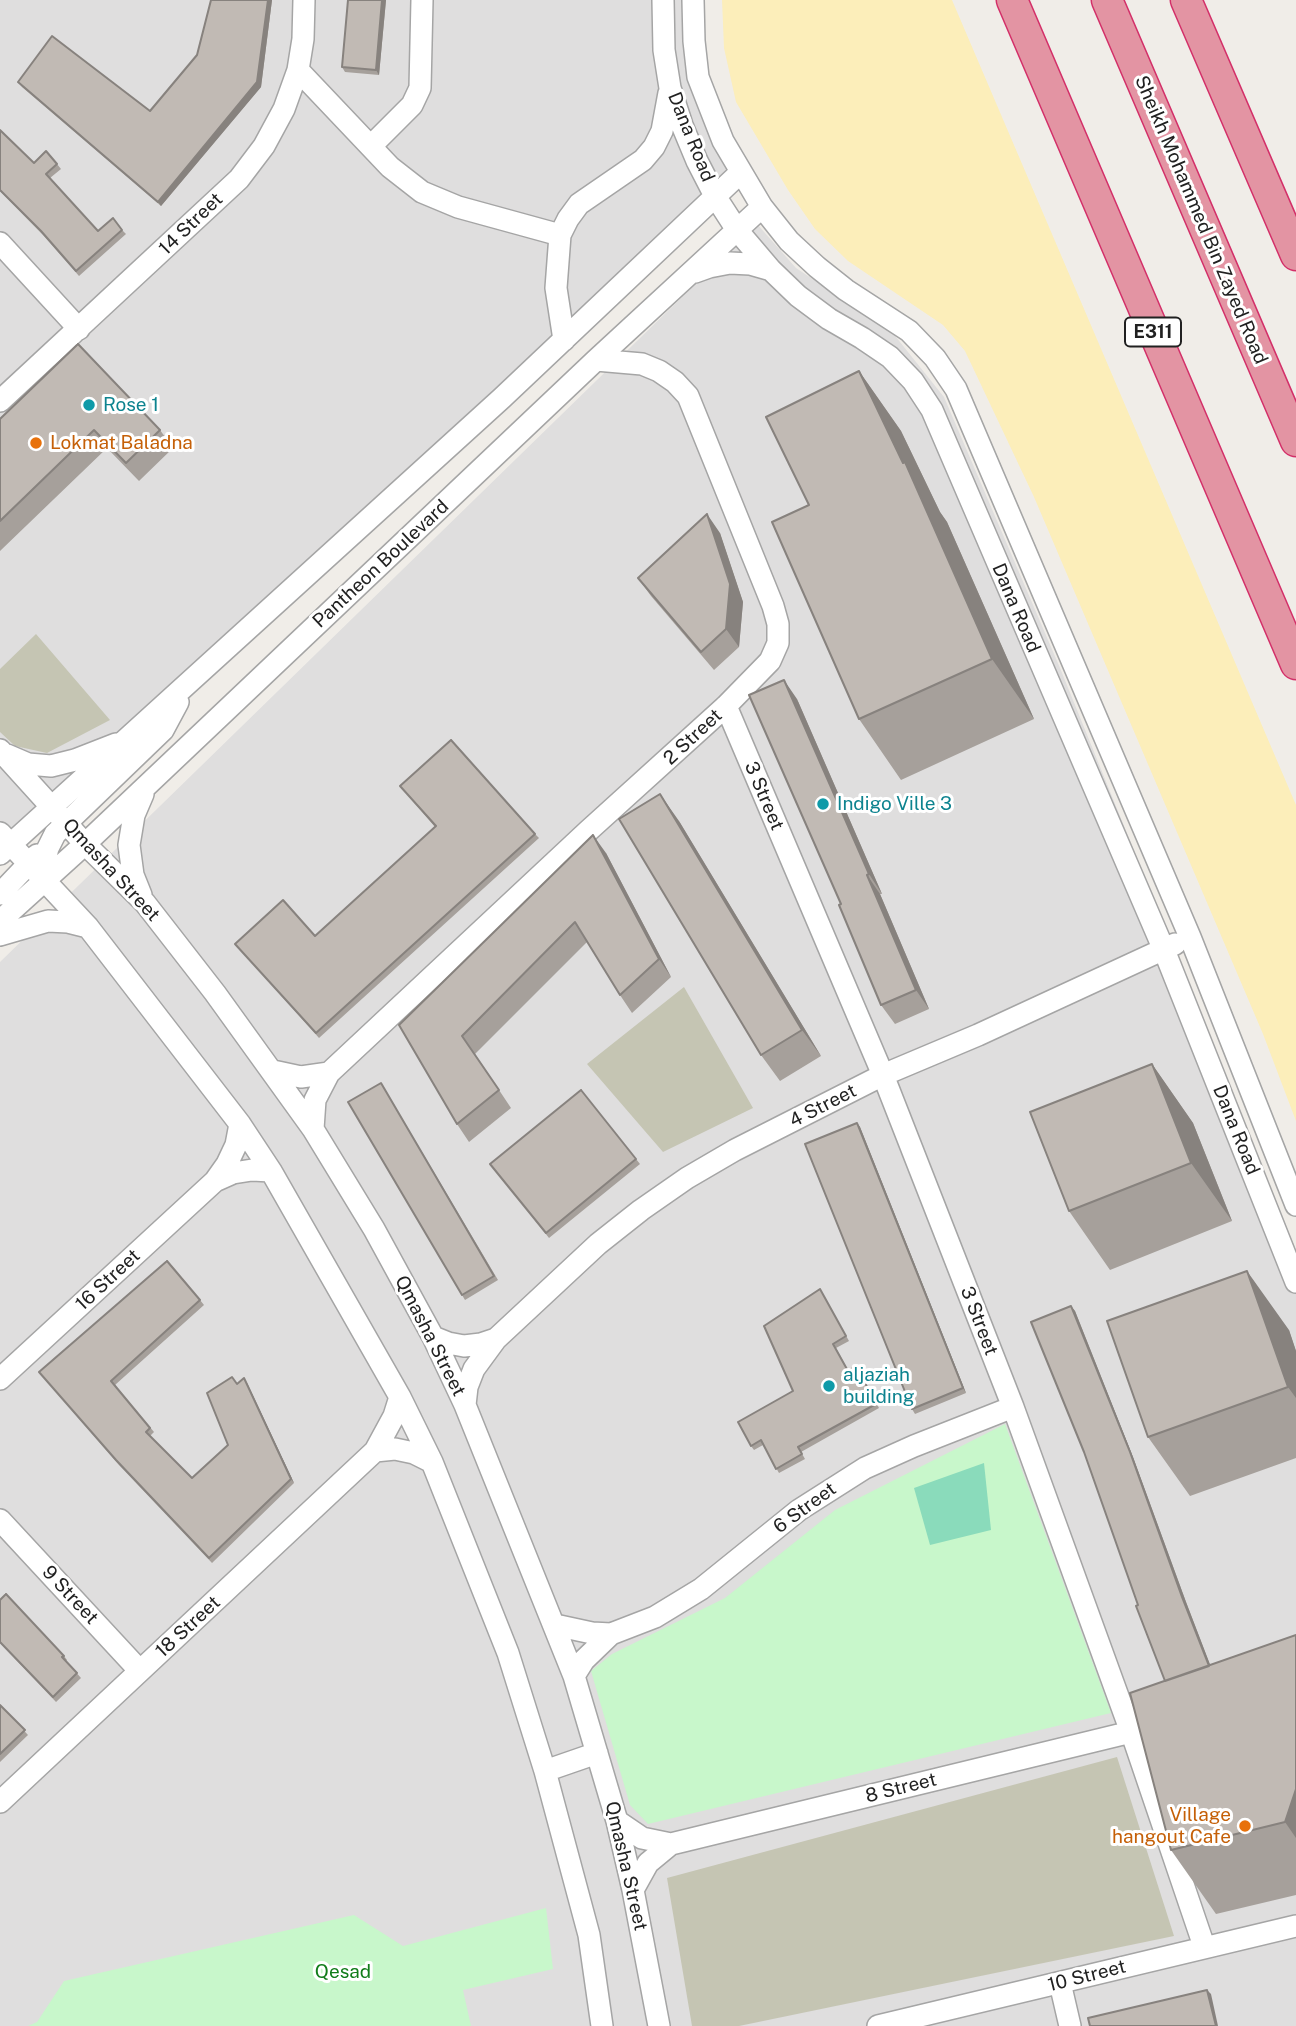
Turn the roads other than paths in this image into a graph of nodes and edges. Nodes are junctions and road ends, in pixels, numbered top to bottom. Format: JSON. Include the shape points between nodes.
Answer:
{"nodes":[{"id":1,"x":304,"y":0,"type":"edge"},
{"id":2,"x":422,"y":0,"type":"edge"},
{"id":3,"x":663,"y":0,"type":"edge"},
{"id":4,"x":693,"y":0,"type":"edge"},
{"id":5,"x":1012,"y":0,"type":"edge"},
{"id":6,"x":1107,"y":0,"type":"edge"},
{"id":7,"x":1186,"y":0,"type":"edge"},
{"id":8,"x":298,"y":69,"type":"junction"},
{"id":9,"x":670,"y":88,"type":"junction"},
{"id":10,"x":370,"y":146,"type":"junction"},
{"id":11,"x":741,"y":172,"type":"junction"},
{"id":12,"x":715,"y":196,"type":"junction"},
{"id":13,"x":762,"y":207,"type":"junction"},
{"id":14,"x":737,"y":230,"type":"junction"},
{"id":15,"x":560,"y":235,"type":"junction"},
{"id":16,"x":0,"y":243,"type":"edge"},
{"id":17,"x":1296,"y":255,"type":"edge"},
{"id":18,"x":771,"y":270,"type":"junction"},
{"id":19,"x":690,"y":274,"type":"junction"},
{"id":20,"x":79,"y":329,"type":"junction"},
{"id":21,"x":564,"y":340,"type":"junction"},
{"id":22,"x":596,"y":360,"type":"junction"},
{"id":23,"x":0,"y":401,"type":"edge"},
{"id":24,"x":1296,"y":441,"type":"edge"},
{"id":25,"x":1296,"y":664,"type":"edge"},
{"id":26,"x":183,"y":690,"type":"junction"},
{"id":27,"x":726,"y":706,"type":"junction"},
{"id":28,"x":131,"y":738,"type":"junction"},
{"id":29,"x":3,"y":752,"type":"edge"},
{"id":30,"x":146,"y":787,"type":"junction"},
{"id":31,"x":59,"y":815,"type":"junction"},
{"id":32,"x":4,"y":844,"type":"edge"},
{"id":33,"x":85,"y":844,"type":"junction"},
{"id":34,"x":30,"y":865,"type":"junction"},
{"id":35,"x":46,"y":880,"type":"junction"},
{"id":36,"x":0,"y":894,"type":"edge"},
{"id":37,"x":145,"y":903,"type":"junction"},
{"id":38,"x":0,"y":921,"type":"edge"},
{"id":39,"x":88,"y":927,"type":"junction"},
{"id":40,"x":0,"y":935,"type":"edge"},
{"id":41,"x":1190,"y":937,"type":"junction"},
{"id":42,"x":1164,"y":950,"type":"junction"},
{"id":43,"x":273,"y":1072,"type":"junction"},
{"id":44,"x":329,"y":1073,"type":"junction"},
{"id":45,"x":883,"y":1075,"type":"junction"},
{"id":46,"x":240,"y":1124,"type":"junction"},
{"id":47,"x":313,"y":1129,"type":"junction"},
{"id":48,"x":271,"y":1171,"type":"junction"},
{"id":49,"x":215,"y":1181,"type":"junction"},
{"id":50,"x":1296,"y":1205,"type":"edge"},
{"id":51,"x":1296,"y":1282,"type":"edge"},
{"id":52,"x":433,"y":1337,"type":"junction"},
{"id":53,"x":496,"y":1339,"type":"junction"},
{"id":54,"x":0,"y":1379,"type":"edge"},
{"id":55,"x":400,"y":1397,"type":"junction"},
{"id":56,"x":465,"y":1405,"type":"junction"},
{"id":57,"x":1013,"y":1407,"type":"junction"},
{"id":58,"x":375,"y":1451,"type":"junction"},
{"id":59,"x":432,"y":1462,"type":"junction"},
{"id":60,"x":0,"y":1520,"type":"edge"},
{"id":61,"x":555,"y":1625,"type":"junction"},
{"id":62,"x":611,"y":1634,"type":"junction"},
{"id":63,"x":141,"y":1671,"type":"junction"},
{"id":64,"x":575,"y":1676,"type":"junction"},
{"id":65,"x":1130,"y":1732,"type":"junction"},
{"id":66,"x":597,"y":1753,"type":"junction"},
{"id":67,"x":545,"y":1771,"type":"junction"},
{"id":68,"x":0,"y":1802,"type":"edge"},
{"id":69,"x":617,"y":1821,"type":"junction"},
{"id":70,"x":671,"y":1844,"type":"junction"},
{"id":71,"x":633,"y":1889,"type":"junction"},
{"id":72,"x":1296,"y":1926,"type":"edge"},
{"id":73,"x":1204,"y":1946,"type":"junction"},
{"id":74,"x":1060,"y":1983,"type":"junction"},
{"id":75,"x":602,"y":2026,"type":"edge"},
{"id":76,"x":659,"y":2026,"type":"edge"},
{"id":77,"x":878,"y":2026,"type":"edge"},
{"id":78,"x":1070,"y":2026,"type":"edge"}],
"edges":[{"from":1,"to":8,"type":"street","name":"14 Street"},
{"from":2,"to":10,"type":"street","via":[[420,88],[412,105]]},
{"from":3,"to":9,"type":"street","name":"Dana Road"},
{"from":4,"to":11,"type":"street","name":"Dana Road","via":[[698,77],[723,141]]},
{"from":5,"to":25,"type":"highway","number":"E311"},
{"from":6,"to":24,"type":"highway","name":"Sheikh Mohammed Bin Zayed Road"},
{"from":7,"to":17,"type":"highway"},
{"from":8,"to":10,"type":"street"},
{"from":8,"to":20,"type":"street","name":"14 Street","via":[[284,109],[239,179]]},
{"from":9,"to":12,"type":"street","name":"Dana Road","via":[[696,162]]},
{"from":9,"to":15,"type":"street","via":[[662,131],[654,147],[643,160],[579,204]]},
{"from":10,"to":15,"type":"street","via":[[405,180],[439,201]]},
{"from":11,"to":12,"type":"street","name":"Pantheon Boulevard"},
{"from":11,"to":13,"type":"street","name":"Dana Road"},
{"from":12,"to":14,"type":"street","name":"Dana Road"},
{"from":12,"to":21,"type":"street","name":"Pantheon Boulevard"},
{"from":13,"to":14,"type":"street","name":"Pantheon Boulevard"},
{"from":13,"to":41,"type":"street","name":"Dana Road","via":[[789,242],[817,267],[908,331],[935,358],[956,389]]},
{"from":14,"to":18,"type":"street","name":"Dana Road"},
{"from":14,"to":19,"type":"street","name":"Pantheon Boulevard"},
{"from":15,"to":21,"type":"street","via":[[556,288]]},
{"from":16,"to":20,"type":"street"},
{"from":18,"to":19,"type":"street","via":[[730,263]]},
{"from":18,"to":42,"type":"street","name":"Dana Road","via":[[829,319],[890,357],[932,410]]},
{"from":19,"to":22,"type":"street","name":"Pantheon Boulevard"},
{"from":20,"to":23,"type":"street","name":"14 Street"},
{"from":21,"to":26,"type":"street","name":"Pantheon Boulevard"},
{"from":22,"to":27,"type":"street","name":"2 Street","via":[[642,364],[675,382],[688,396],[773,606],[778,643],[770,661]]},
{"from":22,"to":30,"type":"street","name":"Pantheon Boulevard"},
{"from":26,"to":28,"type":"street","name":"Pantheon Boulevard"},
{"from":26,"to":31,"type":"street","via":[[163,730]]},
{"from":27,"to":44,"type":"street","name":"2 Street"},
{"from":27,"to":45,"type":"street","name":"3 Street"},
{"from":28,"to":29,"type":"street","via":[[51,766],[27,764]]},
{"from":28,"to":31,"type":"street","name":"Pantheon Boulevard"},
{"from":29,"to":31,"type":"street","name":"Qmasha Street"},
{"from":30,"to":33,"type":"street","name":"Pantheon Boulevard"},
{"from":30,"to":37,"type":"street","via":[[134,814],[129,845],[133,875]]},
{"from":31,"to":32,"type":"street","name":"Pantheon Boulevard"},
{"from":31,"to":33,"type":"street","name":"Qmasha Street"},
{"from":31,"to":34,"type":"street"},
{"from":31,"to":35,"type":"street","via":[[44,864]]},
{"from":32,"to":34,"type":"street"},
{"from":33,"to":35,"type":"street","name":"Pantheon Boulevard"},
{"from":33,"to":37,"type":"street","name":"Qmasha Street"},
{"from":34,"to":35,"type":"street"},
{"from":34,"to":36,"type":"street"},
{"from":35,"to":38,"type":"street","name":"Pantheon Boulevard"},
{"from":35,"to":39,"type":"street"},
{"from":37,"to":43,"type":"street","name":"Qmasha Street"},
{"from":39,"to":40,"type":"street","via":[[48,921]]},
{"from":39,"to":46,"type":"street"},
{"from":41,"to":42,"type":"street","name":"4 Street"},
{"from":41,"to":50,"type":"street","name":"Dana Road"},
{"from":42,"to":45,"type":"street","name":"4 Street"},
{"from":42,"to":51,"type":"street","name":"Dana Road"},
{"from":43,"to":44,"type":"street","via":[[301,1077]]},
{"from":43,"to":47,"type":"street","name":"Qmasha Street"},
{"from":44,"to":47,"type":"street","name":"2 Street","via":[[315,1100]]},
{"from":45,"to":53,"type":"street","name":"4 Street","via":[[687,1178],[598,1244]]},
{"from":45,"to":57,"type":"street","name":"3 Street"},
{"from":46,"to":48,"type":"street"},
{"from":46,"to":49,"type":"street","name":"16 Street","via":[[236,1144]]},
{"from":47,"to":52,"type":"street","name":"Qmasha Street"},
{"from":48,"to":49,"type":"street","name":"16 Street","via":[[233,1173]]},
{"from":48,"to":55,"type":"street"},
{"from":49,"to":54,"type":"street","name":"16 Street"},
{"from":52,"to":53,"type":"street","via":[[464,1346]]},
{"from":52,"to":56,"type":"street","name":"Qmasha Street"},
{"from":53,"to":56,"type":"street","name":"4 Street","via":[[474,1369]]},
{"from":55,"to":58,"type":"street","name":"18 Street"},
{"from":55,"to":59,"type":"street"},
{"from":56,"to":61,"type":"street","name":"Qmasha Street"},
{"from":57,"to":62,"type":"street","name":"6 Street","via":[[864,1468],[799,1510],[701,1589],[655,1617]]},
{"from":57,"to":65,"type":"street","name":"3 Street"},
{"from":58,"to":59,"type":"street","via":[[394,1449]]},
{"from":58,"to":63,"type":"street","name":"18 Street"},
{"from":59,"to":67,"type":"street","via":[[508,1653]]},
{"from":60,"to":63,"type":"street","name":"9 Street"},
{"from":61,"to":62,"type":"street","name":"6 Street"},
{"from":61,"to":64,"type":"street","name":"Qmasha Street"},
{"from":62,"to":64,"type":"street","name":"6 Street","via":[[596,1646]]},
{"from":63,"to":68,"type":"street","name":"18 Street"},
{"from":64,"to":66,"type":"street","name":"Qmasha Street"},
{"from":65,"to":70,"type":"street","name":"8 Street"},
{"from":65,"to":73,"type":"street","name":"3 Street"},
{"from":66,"to":67,"type":"street"},
{"from":66,"to":69,"type":"street","name":"Qmasha Street"},
{"from":67,"to":75,"type":"street","via":[[589,1935]]},
{"from":69,"to":70,"type":"street","name":"8 Street","via":[[642,1838]]},
{"from":69,"to":71,"type":"street","name":"Qmasha Street"},
{"from":70,"to":71,"type":"street","name":"8 Street","via":[[648,1863]]},
{"from":71,"to":76,"type":"street","name":"Qmasha Street"},
{"from":72,"to":73,"type":"street","name":"10 Street"},
{"from":73,"to":74,"type":"street","name":"10 Street"},
{"from":74,"to":77,"type":"street","name":"10 Street"},
{"from":74,"to":78,"type":"street"}]}
